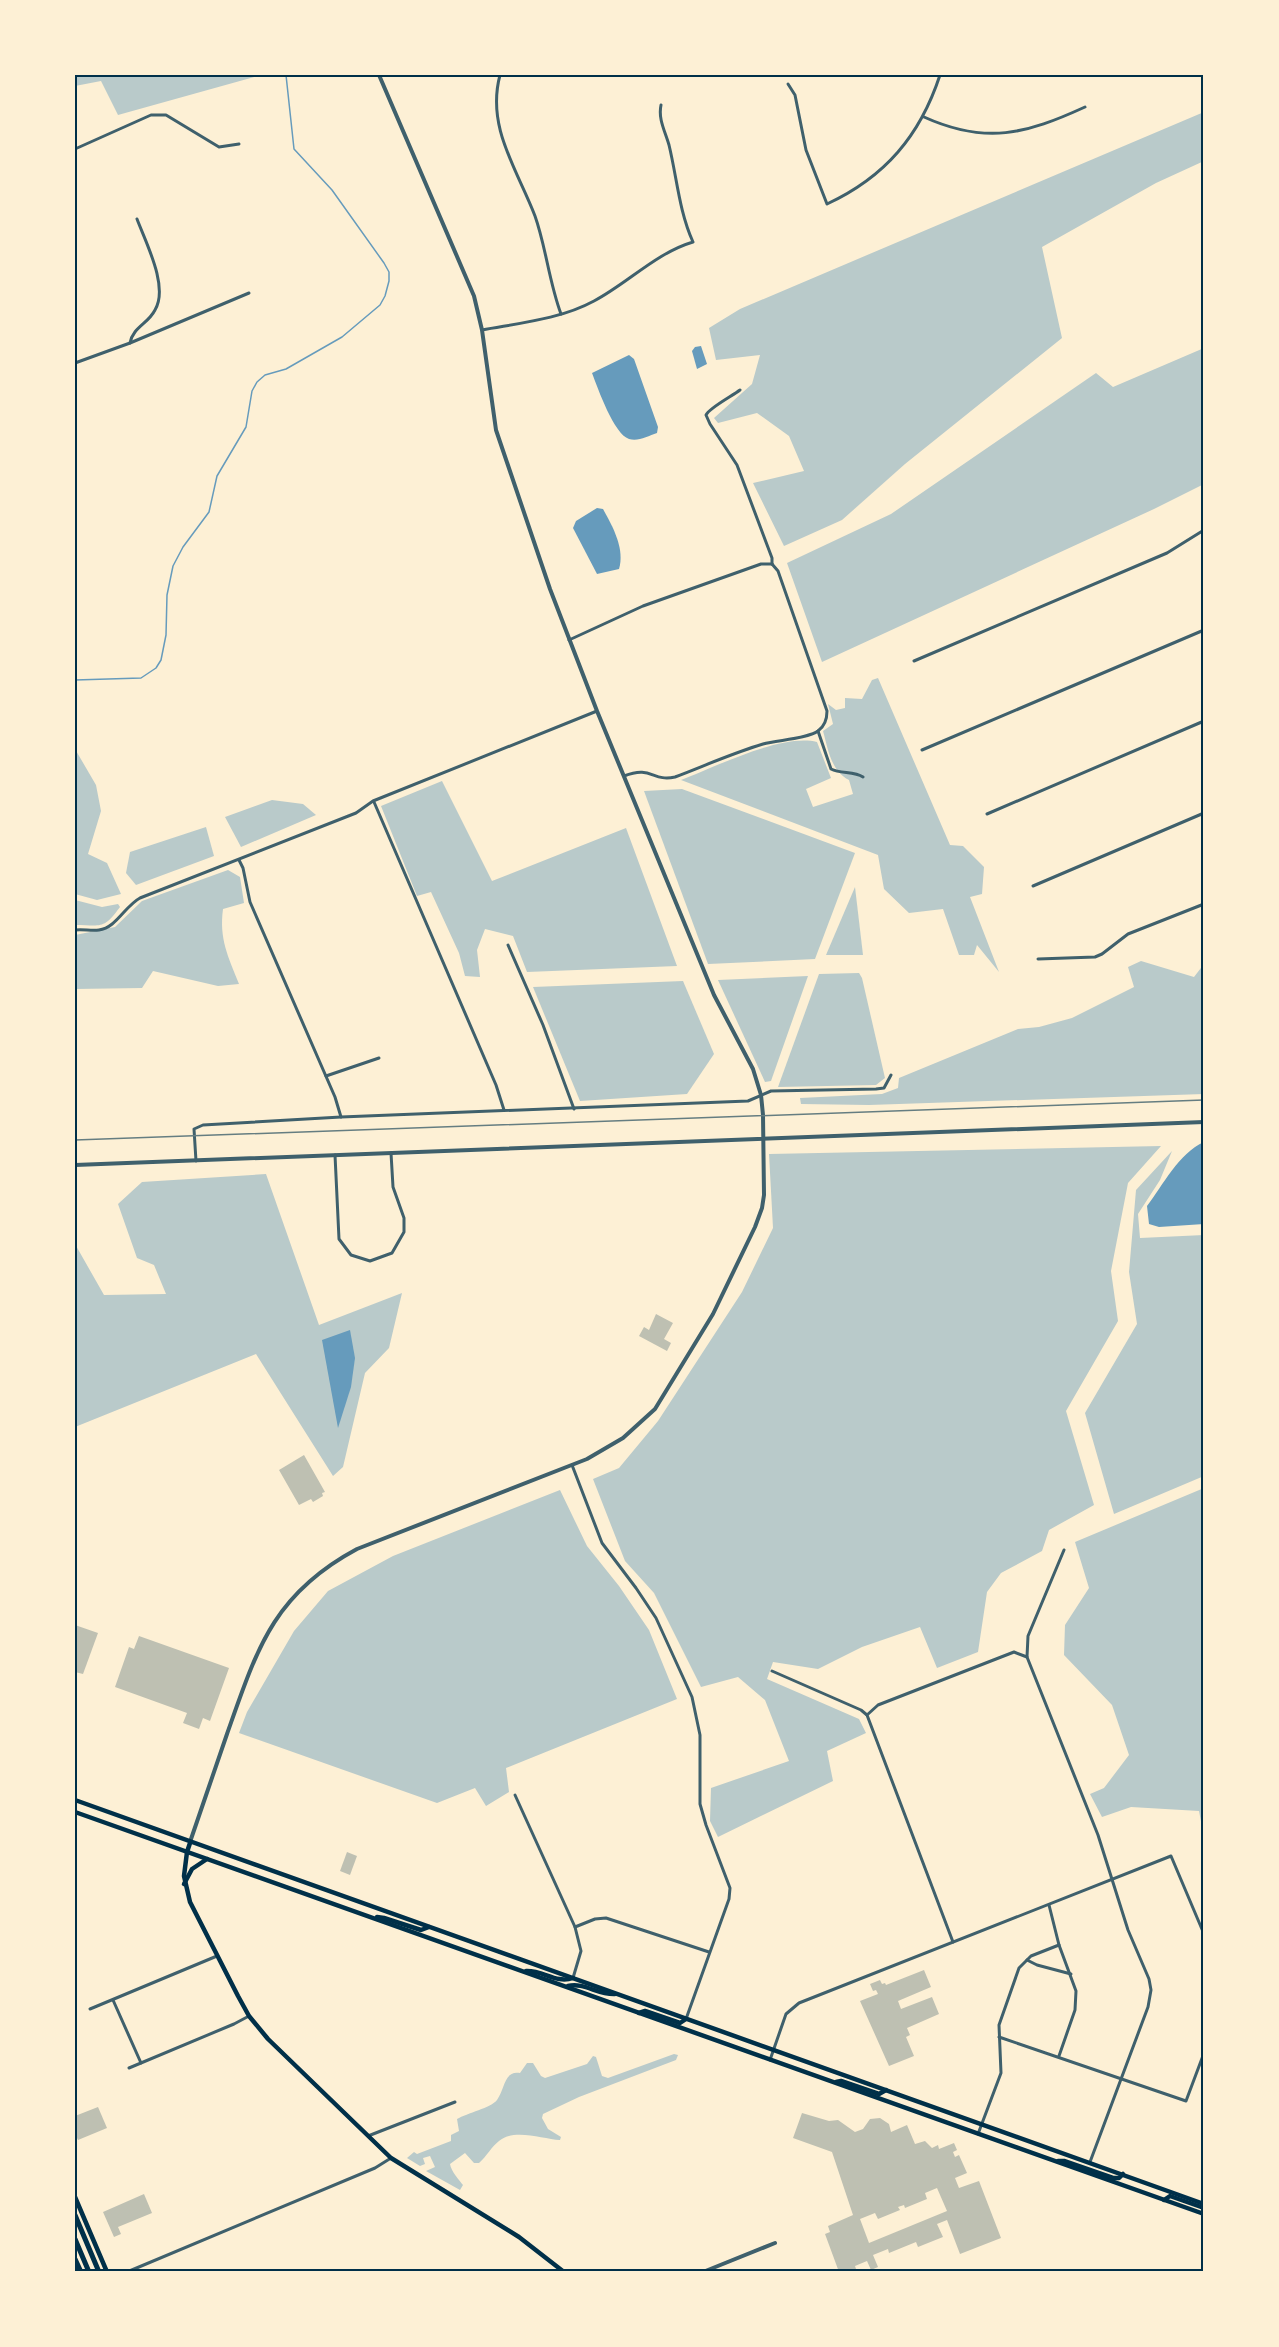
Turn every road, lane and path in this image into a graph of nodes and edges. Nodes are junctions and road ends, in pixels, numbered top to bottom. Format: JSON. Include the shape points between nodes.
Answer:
{"nodes":[{"id":1,"x":379,"y":75,"type":"edge"},
{"id":2,"x":500,"y":75,"type":"edge"},
{"id":3,"x":940,"y":75,"type":"edge"},
{"id":4,"x":788,"y":84,"type":"dead end"},
{"id":5,"x":661,"y":105,"type":"dead end"},
{"id":6,"x":1085,"y":107,"type":"dead end"},
{"id":7,"x":924,"y":117,"type":"junction"},
{"id":8,"x":238,"y":144,"type":"dead end"},
{"id":9,"x":75,"y":148,"type":"edge"},
{"id":10,"x":137,"y":219,"type":"dead end"},
{"id":11,"x":249,"y":293,"type":"dead end"},
{"id":12,"x":561,"y":314,"type":"junction"},
{"id":13,"x":482,"y":330,"type":"junction"},
{"id":14,"x":130,"y":344,"type":"junction"},
{"id":15,"x":75,"y":363,"type":"edge"},
{"id":16,"x":740,"y":390,"type":"dead end"},
{"id":17,"x":1204,"y":530,"type":"edge"},
{"id":18,"x":772,"y":564,"type":"junction"},
{"id":19,"x":1204,"y":630,"type":"edge"},
{"id":20,"x":569,"y":640,"type":"junction"},
{"id":21,"x":914,"y":661,"type":"dead end"},
{"id":22,"x":597,"y":711,"type":"junction"},
{"id":23,"x":1204,"y":722,"type":"edge"},
{"id":24,"x":818,"y":731,"type":"junction"},
{"id":25,"x":922,"y":750,"type":"dead end"},
{"id":26,"x":624,"y":776,"type":"junction"},
{"id":27,"x":863,"y":777,"type":"dead end"},
{"id":28,"x":374,"y":801,"type":"junction"},
{"id":29,"x":1204,"y":813,"type":"edge"},
{"id":30,"x":987,"y":814,"type":"dead end"},
{"id":31,"x":239,"y":860,"type":"junction"},
{"id":32,"x":1033,"y":886,"type":"dead end"},
{"id":33,"x":1204,"y":904,"type":"edge"},
{"id":34,"x":75,"y":930,"type":"edge"},
{"id":35,"x":508,"y":945,"type":"dead end"},
{"id":36,"x":1038,"y":959,"type":"dead end"},
{"id":37,"x":379,"y":1058,"type":"dead end"},
{"id":38,"x":326,"y":1076,"type":"junction"},
{"id":39,"x":891,"y":1076,"type":"dead end"},
{"id":40,"x":761,"y":1095,"type":"junction"},
{"id":41,"x":573,"y":1108,"type":"junction"},
{"id":42,"x":504,"y":1110,"type":"junction"},
{"id":43,"x":341,"y":1117,"type":"junction"},
{"id":44,"x":1204,"y":1122,"type":"edge"},
{"id":45,"x":763,"y":1138,"type":"junction"},
{"id":46,"x":391,"y":1153,"type":"junction"},
{"id":47,"x":335,"y":1155,"type":"junction"},
{"id":48,"x":196,"y":1161,"type":"junction"},
{"id":49,"x":75,"y":1165,"type":"edge"},
{"id":50,"x":572,"y":1465,"type":"junction"},
{"id":51,"x":1064,"y":1550,"type":"dead end"},
{"id":52,"x":1027,"y":1657,"type":"junction"},
{"id":53,"x":772,"y":1671,"type":"dead end"},
{"id":54,"x":867,"y":1715,"type":"junction"},
{"id":55,"x":515,"y":1795,"type":"dead end"},
{"id":56,"x":75,"y":1800,"type":"edge"},
{"id":57,"x":75,"y":1812,"type":"edge"},
{"id":58,"x":190,"y":1843,"type":"junction"},
{"id":59,"x":187,"y":1852,"type":"junction"},
{"id":60,"x":207,"y":1859,"type":"junction"},
{"id":61,"x":1114,"y":1878,"type":"junction"},
{"id":62,"x":184,"y":1884,"type":"junction"},
{"id":63,"x":1049,"y":1905,"type":"junction"},
{"id":64,"x":371,"y":1917,"type":"junction"},
{"id":65,"x":429,"y":1927,"type":"junction"},
{"id":66,"x":575,"y":1927,"type":"junction"},
{"id":67,"x":1204,"y":1934,"type":"edge"},
{"id":68,"x":953,"y":1942,"type":"junction"},
{"id":69,"x":1059,"y":1945,"type":"junction"},
{"id":70,"x":709,"y":1952,"type":"junction"},
{"id":71,"x":217,"y":1956,"type":"junction"},
{"id":72,"x":1027,"y":1960,"type":"junction"},
{"id":73,"x":523,"y":1971,"type":"junction"},
{"id":74,"x":1071,"y":1974,"type":"junction"},
{"id":75,"x":573,"y":1978,"type":"junction"},
{"id":76,"x":567,"y":1987,"type":"junction"},
{"id":77,"x":617,"y":1994,"type":"junction"},
{"id":78,"x":112,"y":2000,"type":"junction"},
{"id":79,"x":90,"y":2009,"type":"dead end"},
{"id":80,"x":639,"y":2013,"type":"junction"},
{"id":81,"x":249,"y":2016,"type":"junction"},
{"id":82,"x":686,"y":2019,"type":"junction"},
{"id":83,"x":999,"y":2037,"type":"junction"},
{"id":84,"x":774,"y":2049,"type":"junction"},
{"id":85,"x":1204,"y":2054,"type":"edge"},
{"id":86,"x":1059,"y":2056,"type":"junction"},
{"id":87,"x":770,"y":2060,"type":"junction"},
{"id":88,"x":141,"y":2063,"type":"junction"},
{"id":89,"x":129,"y":2068,"type":"dead end"},
{"id":90,"x":1121,"y":2079,"type":"junction"},
{"id":91,"x":834,"y":2083,"type":"junction"},
{"id":92,"x":886,"y":2090,"type":"junction"},
{"id":93,"x":455,"y":2102,"type":"dead end"},
{"id":94,"x":982,"y":2124,"type":"junction"},
{"id":95,"x":978,"y":2134,"type":"junction"},
{"id":96,"x":368,"y":2136,"type":"junction"},
{"id":97,"x":391,"y":2158,"type":"junction"},
{"id":98,"x":1055,"y":2161,"type":"junction"},
{"id":99,"x":1090,"y":2162,"type":"junction"},
{"id":100,"x":1123,"y":2174,"type":"junction"},
{"id":101,"x":75,"y":2197,"type":"edge"},
{"id":102,"x":1164,"y":2200,"type":"junction"},
{"id":103,"x":1204,"y":2206,"type":"edge"},
{"id":104,"x":1204,"y":2214,"type":"edge"},
{"id":105,"x":75,"y":2215,"type":"edge"},
{"id":106,"x":75,"y":2239,"type":"edge"},
{"id":107,"x":775,"y":2243,"type":"dead end"},
{"id":108,"x":75,"y":2259,"type":"edge"},
{"id":109,"x":81,"y":2272,"type":"edge"},
{"id":110,"x":89,"y":2272,"type":"edge"},
{"id":111,"x":99,"y":2272,"type":"edge"},
{"id":112,"x":107,"y":2272,"type":"edge"},
{"id":113,"x":127,"y":2272,"type":"edge"},
{"id":114,"x":564,"y":2272,"type":"edge"},
{"id":115,"x":703,"y":2272,"type":"edge"}],
"edges":[{"from":1,"to":13,"type":"street","via":[[474,297]]},
{"from":2,"to":12,"type":"street","via":[[500,134],[535,216]]},
{"from":3,"to":7,"type":"street"},
{"from":4,"to":7,"type":"street","via":[[795,95],[806,150],[827,204],[883,168]]},
{"from":5,"to":12,"type":"street","via":[[659,115],[684,220],[693,242],[656,259],[594,301]]},
{"from":6,"to":7,"type":"street","via":[[1044,125],[1009,134],[963,132]]},
{"from":8,"to":9,"type":"street","via":[[219,147],[166,115],[151,115]]},
{"from":10,"to":14,"type":"street","via":[[159,280],[160,296],[155,310],[133,333]]},
{"from":11,"to":14,"type":"street"},
{"from":12,"to":13,"type":"street"},
{"from":13,"to":20,"type":"street","via":[[496,429]]},
{"from":14,"to":15,"type":"street"},
{"from":16,"to":18,"type":"street","via":[[706,414],[737,465]]},
{"from":17,"to":21,"type":"street","via":[[1167,553]]},
{"from":18,"to":20,"type":"street","via":[[761,564],[643,606]]},
{"from":18,"to":24,"type":"street","via":[[778,571],[827,711],[827,720]]},
{"from":19,"to":25,"type":"street"},
{"from":20,"to":22,"type":"street"},
{"from":22,"to":26,"type":"street"},
{"from":22,"to":28,"type":"street"},
{"from":23,"to":30,"type":"street"},
{"from":24,"to":26,"type":"street","via":[[763,744],[675,777],[662,778],[643,771]]},
{"from":24,"to":27,"type":"street","via":[[831,769]]},
{"from":26,"to":40,"type":"street","via":[[714,995],[753,1069]]},
{"from":28,"to":31,"type":"street","via":[[356,813]]},
{"from":28,"to":42,"type":"street"},
{"from":29,"to":32,"type":"street"},
{"from":31,"to":34,"type":"street","via":[[140,898],[106,928]]},
{"from":31,"to":38,"type":"street","via":[[250,902]]},
{"from":33,"to":36,"type":"street","via":[[1128,934],[1095,957]]},
{"from":35,"to":41,"type":"street"},
{"from":37,"to":38,"type":"street"},
{"from":38,"to":43,"type":"street"},
{"from":39,"to":40,"type":"street","via":[[884,1088],[773,1091]]},
{"from":40,"to":41,"type":"street","via":[[748,1101]]},
{"from":40,"to":45,"type":"street"},
{"from":41,"to":42,"type":"street"},
{"from":42,"to":43,"type":"street"},
{"from":43,"to":48,"type":"street","via":[[202,1125],[194,1129]]},
{"from":44,"to":45,"type":"street"},
{"from":45,"to":46,"type":"street"},
{"from":45,"to":50,"type":"street","via":[[762,1208],[714,1314],[655,1409],[623,1438]]},
{"from":46,"to":47,"type":"street"},
{"from":46,"to":47,"type":"street","via":[[393,1187],[404,1218],[404,1232],[392,1253],[370,1261],[351,1255],[339,1239]]},
{"from":47,"to":48,"type":"street"},
{"from":48,"to":49,"type":"street"},
{"from":50,"to":58,"type":"street","via":[[357,1549],[322,1570],[298,1592],[270,1627],[256,1656]]},
{"from":50,"to":70,"type":"street","via":[[602,1543],[656,1618],[692,1697],[700,1735],[702,1810],[730,1888]]},
{"from":51,"to":52,"type":"street","via":[[1028,1636]]},
{"from":52,"to":54,"type":"street","via":[[1014,1652],[878,1705]]},
{"from":52,"to":61,"type":"street"},
{"from":53,"to":54,"type":"street"},
{"from":54,"to":68,"type":"street"},
{"from":55,"to":66,"type":"street"},
{"from":56,"to":58,"type":"main road"},
{"from":57,"to":59,"type":"main road"},
{"from":58,"to":59,"type":"main road"},
{"from":58,"to":65,"type":"main road"},
{"from":59,"to":60,"type":"main road"},
{"from":59,"to":62,"type":"main road"},
{"from":60,"to":62,"type":"main road","via":[[192,1869]]},
{"from":60,"to":64,"type":"main road"},
{"from":61,"to":63,"type":"street"},
{"from":61,"to":67,"type":"street","via":[[1170,1856]]},
{"from":61,"to":90,"type":"street","via":[[1128,1930],[1151,1990]]},
{"from":62,"to":71,"type":"main road"},
{"from":63,"to":68,"type":"street"},
{"from":63,"to":69,"type":"street"},
{"from":64,"to":65,"type":"main road","via":[[384,1917],[421,1930]]},
{"from":64,"to":73,"type":"main road"},
{"from":65,"to":75,"type":"main road"},
{"from":66,"to":70,"type":"street","via":[[606,1918]]},
{"from":66,"to":75,"type":"street","via":[[581,1952]]},
{"from":68,"to":84,"type":"street","via":[[799,2003],[786,2014]]},
{"from":69,"to":72,"type":"street"},
{"from":69,"to":74,"type":"street"},
{"from":70,"to":82,"type":"street"},
{"from":71,"to":78,"type":"street"},
{"from":71,"to":81,"type":"main road"},
{"from":72,"to":74,"type":"street"},
{"from":72,"to":83,"type":"street","via":[[1019,1968],[1001,2017]]},
{"from":73,"to":75,"type":"main road","via":[[561,1980]]},
{"from":73,"to":76,"type":"main road"},
{"from":74,"to":86,"type":"street","via":[[1076,2001]]},
{"from":75,"to":77,"type":"main road"},
{"from":76,"to":77,"type":"main road","via":[[578,1985],[607,1995]]},
{"from":76,"to":80,"type":"main road"},
{"from":77,"to":82,"type":"main road"},
{"from":78,"to":79,"type":"street"},
{"from":78,"to":88,"type":"street"},
{"from":80,"to":82,"type":"main road","via":[[645,2011],[680,2023]]},
{"from":80,"to":87,"type":"main road"},
{"from":81,"to":88,"type":"street"},
{"from":81,"to":96,"type":"main road","via":[[282,2054]]},
{"from":82,"to":84,"type":"main road"},
{"from":83,"to":86,"type":"street"},
{"from":83,"to":94,"type":"street","via":[[1000,2073]]},
{"from":84,"to":87,"type":"street"},
{"from":84,"to":92,"type":"main road"},
{"from":85,"to":90,"type":"street","via":[[1186,2101]]},
{"from":86,"to":90,"type":"street"},
{"from":87,"to":91,"type":"main road"},
{"from":88,"to":89,"type":"street"},
{"from":90,"to":99,"type":"street"},
{"from":91,"to":92,"type":"main road","via":[[841,2081],[879,2094]]},
{"from":91,"to":95,"type":"main road"},
{"from":92,"to":94,"type":"main road"},
{"from":93,"to":96,"type":"street"},
{"from":94,"to":95,"type":"street"},
{"from":94,"to":99,"type":"main road"},
{"from":95,"to":98,"type":"main road"},
{"from":96,"to":97,"type":"main road"},
{"from":97,"to":113,"type":"street"},
{"from":97,"to":114,"type":"main road","via":[[524,2241]]},
{"from":98,"to":100,"type":"main road","via":[[1113,2178]]},
{"from":98,"to":102,"type":"main road"},
{"from":99,"to":100,"type":"main road"},
{"from":100,"to":103,"type":"main road"},
{"from":101,"to":112,"type":"main road"},
{"from":102,"to":103,"type":"main road","via":[[1170,2196]]},
{"from":102,"to":104,"type":"main road"},
{"from":105,"to":111,"type":"highway"},
{"from":106,"to":110,"type":"highway"},
{"from":107,"to":115,"type":"street"},
{"from":108,"to":109,"type":"highway"}]}
